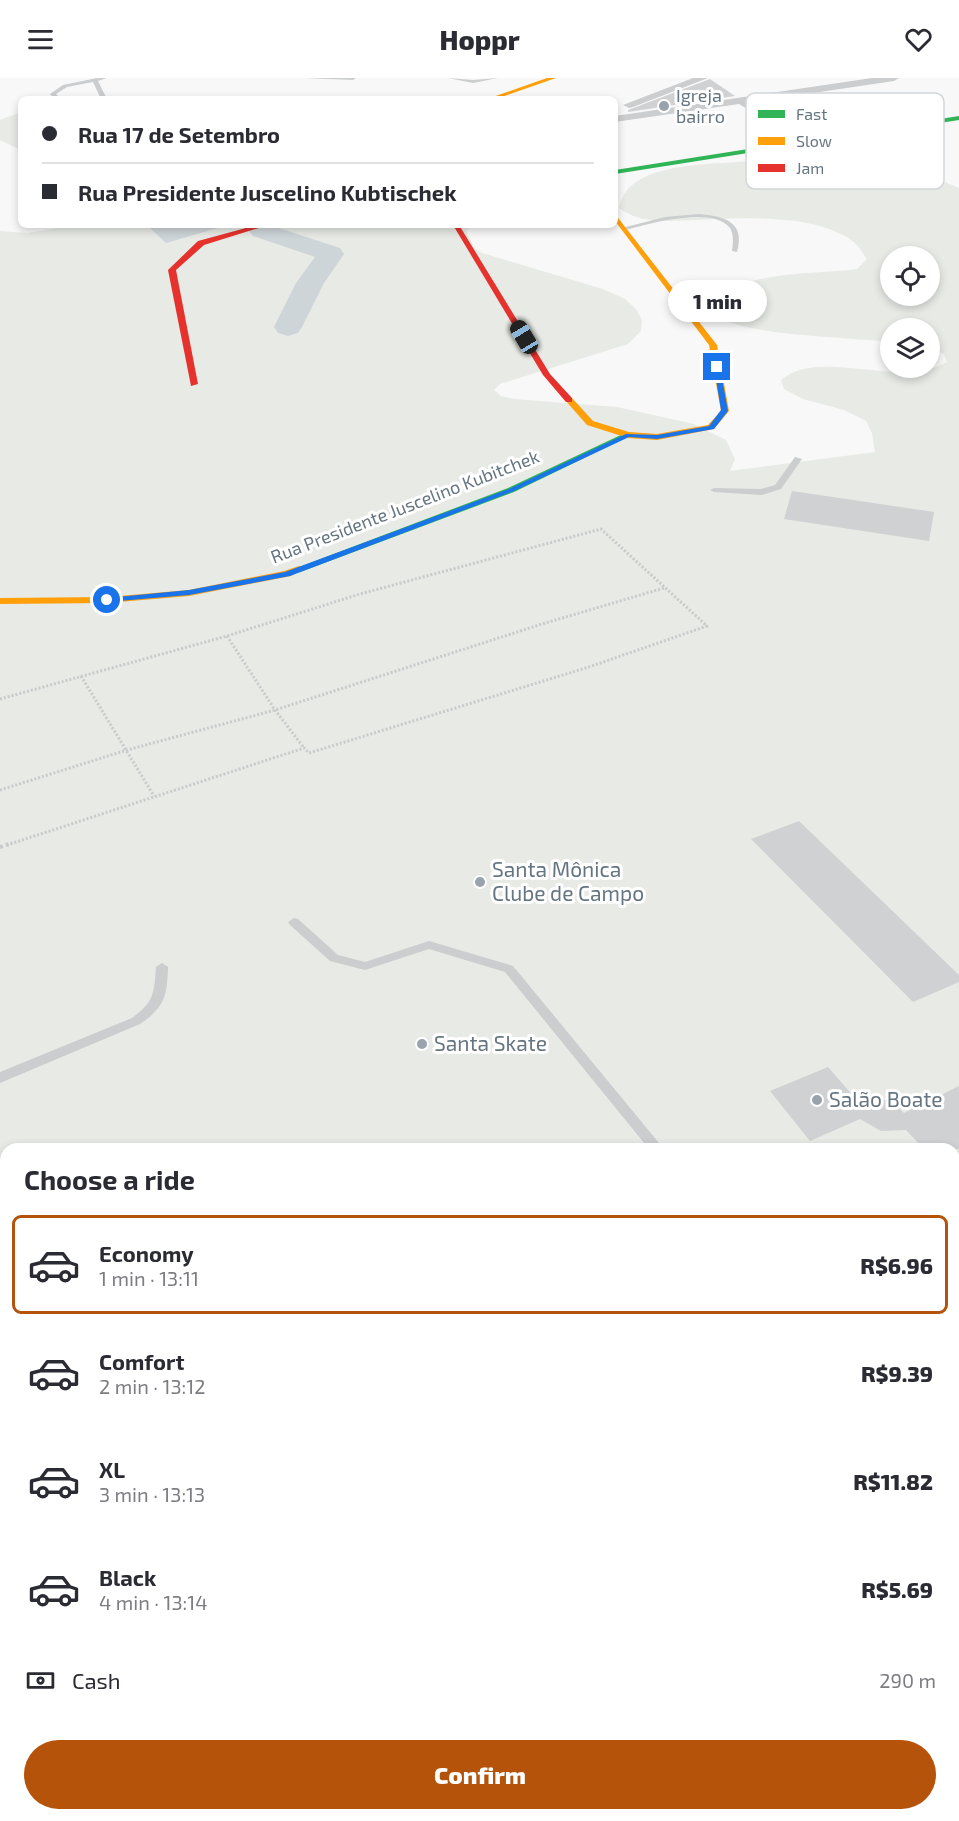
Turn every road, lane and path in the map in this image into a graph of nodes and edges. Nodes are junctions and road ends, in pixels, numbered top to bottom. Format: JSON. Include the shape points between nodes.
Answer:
{"nodes":[{"id":1,"x":70,"y":78,"type":"edge"},
{"id":2,"x":104,"y":78,"type":"edge"},
{"id":3,"x":306,"y":78,"type":"edge"},
{"id":4,"x":353,"y":78,"type":"edge"},
{"id":5,"x":451,"y":78,"type":"edge"},
{"id":6,"x":495,"y":78,"type":"edge"},
{"id":7,"x":553,"y":78,"type":"edge"},
{"id":8,"x":703,"y":78,"type":"edge"},
{"id":9,"x":894,"y":78,"type":"edge"},
{"id":10,"x":95,"y":80,"type":"junction"},
{"id":11,"x":66,"y":86,"type":"junction"},
{"id":12,"x":789,"y":93,"type":"edge"},
{"id":13,"x":55,"y":96,"type":"edge"},
{"id":14,"x":103,"y":96,"type":"edge"},
{"id":15,"x":499,"y":96,"type":"edge"},
{"id":16,"x":746,"y":99,"type":"edge"},
{"id":17,"x":740,"y":100,"type":"junction"},
{"id":18,"x":746,"y":104,"type":"edge"},
{"id":19,"x":618,"y":110,"type":"edge"},
{"id":20,"x":959,"y":118,"type":"edge"},
{"id":21,"x":618,"y":119,"type":"edge"},
{"id":22,"x":944,"y":120,"type":"edge"},
{"id":23,"x":746,"y":152,"type":"edge"},
{"id":24,"x":618,"y":172,"type":"edge"},
{"id":25,"x":618,"y":220,"type":"edge"},
{"id":26,"x":254,"y":228,"type":"edge"},
{"id":27,"x":458,"y":228,"type":"edge"},
{"id":28,"x":625,"y":228,"type":"junction"},
{"id":29,"x":735,"y":251,"type":"dead end"},
{"id":30,"x":194,"y":384,"type":"dead end"},
{"id":31,"x":628,"y":435,"type":"junction"},
{"id":32,"x":798,"y":459,"type":"dead end"},
{"id":33,"x":714,"y":490,"type":"dead end"},
{"id":34,"x":665,"y":588,"type":"junction"},
{"id":35,"x":0,"y":601,"type":"edge"},
{"id":36,"x":227,"y":636,"type":"junction"},
{"id":37,"x":81,"y":676,"type":"junction"},
{"id":38,"x":0,"y":699,"type":"edge"},
{"id":39,"x":275,"y":710,"type":"junction"},
{"id":40,"x":304,"y":748,"type":"junction"},
{"id":41,"x":127,"y":750,"type":"junction"},
{"id":42,"x":0,"y":790,"type":"edge"},
{"id":43,"x":154,"y":796,"type":"junction"},
{"id":44,"x":0,"y":847,"type":"edge"},
{"id":45,"x":294,"y":922,"type":"dead end"},
{"id":46,"x":162,"y":967,"type":"dead end"},
{"id":47,"x":0,"y":1078,"type":"edge"},
{"id":48,"x":652,"y":1143,"type":"edge"}],
"edges":[{"from":1,"to":11,"type":"lane","via":[[58,81]]},
{"from":2,"to":10,"type":"lane"},
{"from":3,"to":4,"type":"lane"},
{"from":5,"to":6,"type":"lane","via":[[476,82]]},
{"from":7,"to":15,"type":"street"},
{"from":8,"to":19,"type":"street"},
{"from":9,"to":12,"type":"street"},
{"from":10,"to":11,"type":"lane"},
{"from":10,"to":14,"type":"lane"},
{"from":11,"to":13,"type":"lane"},
{"from":16,"to":17,"type":"street"},
{"from":17,"to":18,"type":"street"},
{"from":17,"to":21,"type":"street"},
{"from":20,"to":22,"type":"street"},
{"from":23,"to":24,"type":"street"},
{"from":25,"to":28,"type":"street"},
{"from":26,"to":30,"type":"street","via":[[201,243],[172,270]]},
{"from":27,"to":31,"type":"street","via":[[547,375],[590,423]]},
{"from":28,"to":29,"type":"lane","via":[[689,216],[724,219],[733,226]]},
{"from":28,"to":31,"type":"street","via":[[713,345],[725,411],[711,427],[657,437]]},
{"from":31,"to":35,"type":"street","name":"Rua Presidente Juscelino Kubitchek","via":[[511,490],[287,574],[189,592],[107,600]]},
{"from":32,"to":33,"type":"lane","via":[[778,487],[762,492]]},
{"from":34,"to":36,"type":"path","via":[[601,529],[360,594]]},
{"from":34,"to":39,"type":"path"},
{"from":34,"to":40,"type":"path","via":[[707,626],[590,667],[309,753]]},
{"from":36,"to":37,"type":"path"},
{"from":36,"to":39,"type":"path"},
{"from":37,"to":38,"type":"path"},
{"from":37,"to":41,"type":"path"},
{"from":39,"to":40,"type":"path"},
{"from":39,"to":41,"type":"path"},
{"from":40,"to":43,"type":"path"},
{"from":41,"to":42,"type":"path"},
{"from":41,"to":43,"type":"path"},
{"from":43,"to":44,"type":"path"},
{"from":45,"to":48,"type":"lane","via":[[334,958],[365,966],[429,945],[509,969]]},
{"from":46,"to":47,"type":"lane","via":[[155,1009]]}]}
